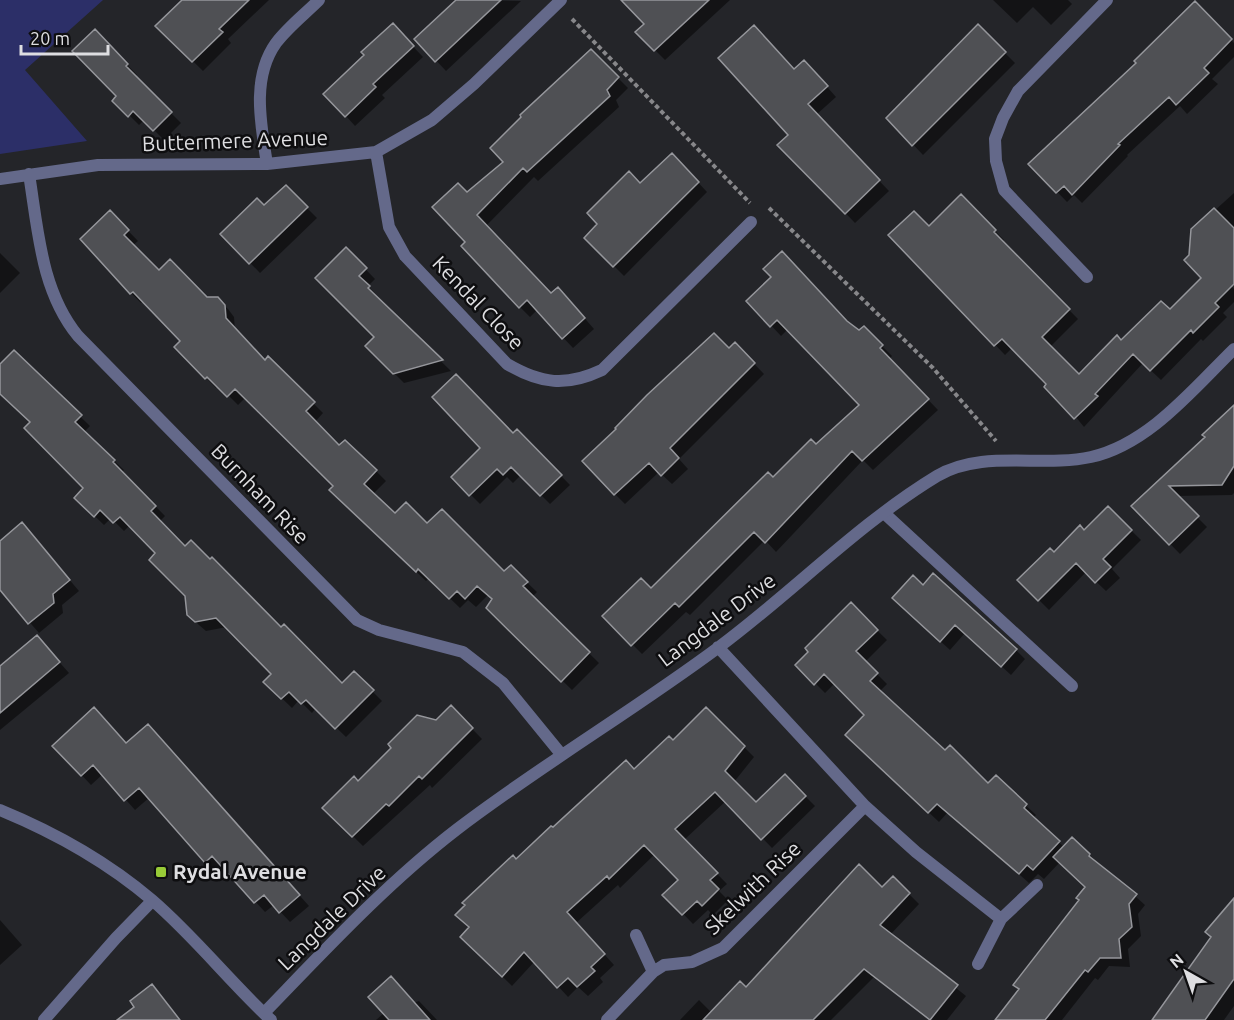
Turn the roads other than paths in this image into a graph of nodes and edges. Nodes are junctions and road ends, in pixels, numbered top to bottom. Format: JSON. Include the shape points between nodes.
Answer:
{"nodes":[{"id":1,"x":319,"y":0,"type":"edge"},
{"id":2,"x":1107,"y":0,"type":"edge"},
{"id":3,"x":559,"y":2,"type":"edge"},
{"id":4,"x":376,"y":152,"type":"junction"},
{"id":5,"x":267,"y":164,"type":"junction"},
{"id":6,"x":29,"y":174,"type":"junction"},
{"id":7,"x":0,"y":179,"type":"edge"},
{"id":8,"x":750,"y":222,"type":"road end"},
{"id":9,"x":1087,"y":277,"type":"dead end"},
{"id":10,"x":1234,"y":349,"type":"edge"},
{"id":11,"x":884,"y":513,"type":"junction"},
{"id":12,"x":718,"y":647,"type":"junction"},
{"id":13,"x":1072,"y":686,"type":"dead end"},
{"id":14,"x":561,"y":754,"type":"junction"},
{"id":15,"x":865,"y":806,"type":"junction"},
{"id":16,"x":0,"y":810,"type":"edge"},
{"id":17,"x":1037,"y":885,"type":"dead end"},
{"id":18,"x":152,"y":901,"type":"junction"},
{"id":19,"x":1001,"y":919,"type":"junction"},
{"id":20,"x":636,"y":935,"type":"dead end"},
{"id":21,"x":978,"y":964,"type":"dead end"},
{"id":22,"x":652,"y":972,"type":"junction"},
{"id":23,"x":268,"y":1016,"type":"edge"},
{"id":24,"x":44,"y":1020,"type":"edge"},
{"id":25,"x":607,"y":1020,"type":"edge"}],
"edges":[{"from":1,"to":5,"type":"street","via":[[276,44],[262,77],[259,110]]},
{"from":2,"to":9,"type":"street","via":[[1018,91],[995,140],[1004,190]]},
{"from":3,"to":4,"type":"street","name":"Buttermere Avenue","via":[[432,120]]},
{"from":4,"to":5,"type":"street","name":"Buttermere Avenue"},
{"from":4,"to":8,"type":"street","name":"Kendal Close","via":[[389,227],[405,256],[507,364],[546,382],[586,378],[602,370]]},
{"from":5,"to":6,"type":"street","name":"Buttermere Avenue","via":[[98,165]]},
{"from":6,"to":7,"type":"street","name":"Buttermere Avenue"},
{"from":6,"to":14,"type":"street","name":"Burnham Rise","via":[[45,270],[57,304],[78,336],[357,620],[379,630],[463,652],[503,682]]},
{"from":10,"to":11,"type":"street","name":"Langdale Drive","via":[[1162,418],[1127,444],[1092,457],[1050,462],[978,462],[942,473]]},
{"from":11,"to":12,"type":"street","name":"Langdale Drive"},
{"from":11,"to":13,"type":"street"},
{"from":12,"to":14,"type":"street","name":"Langdale Drive"},
{"from":12,"to":15,"type":"street"},
{"from":14,"to":23,"type":"street","name":"Langdale Drive","via":[[437,846],[362,912]]},
{"from":15,"to":19,"type":"street"},
{"from":15,"to":22,"type":"street","name":"Skelwith Rise","via":[[723,948],[692,962],[664,965]]},
{"from":16,"to":18,"type":"street","via":[[47,829],[84,850]]},
{"from":17,"to":19,"type":"street"},
{"from":18,"to":23,"type":"street"},
{"from":18,"to":24,"type":"street"},
{"from":19,"to":21,"type":"street"},
{"from":20,"to":22,"type":"street"},
{"from":22,"to":25,"type":"street","name":"Skelwith Rise"}]}
